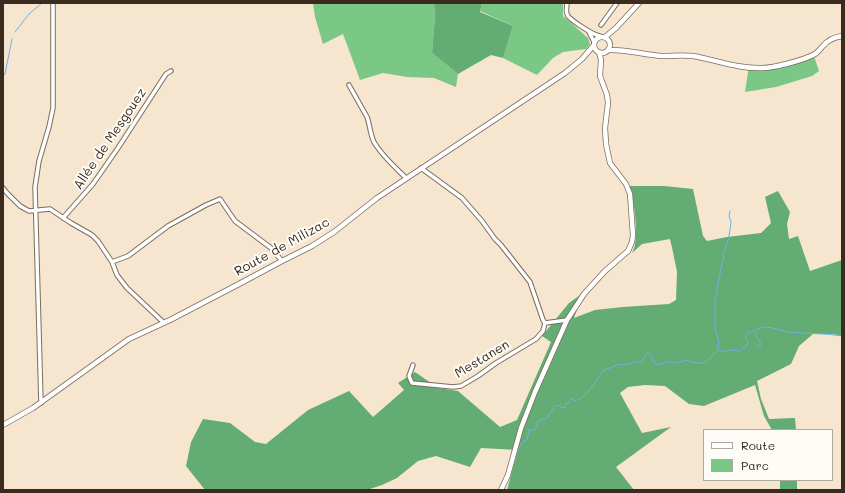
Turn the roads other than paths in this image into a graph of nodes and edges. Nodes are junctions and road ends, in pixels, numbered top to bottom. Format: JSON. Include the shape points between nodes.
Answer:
{"nodes":[{"id":1,"x":53,"y":3,"type":"edge"},
{"id":2,"x":567,"y":3,"type":"edge"},
{"id":3,"x":617,"y":3,"type":"edge"},
{"id":4,"x":639,"y":3,"type":"edge"},
{"id":5,"x":601,"y":25,"type":"dead end"},
{"id":6,"x":616,"y":28,"type":"junction"},
{"id":7,"x":588,"y":31,"type":"junction"},
{"id":8,"x":602,"y":36,"type":"junction"},
{"id":9,"x":842,"y":36,"type":"edge"},
{"id":10,"x":610,"y":42,"type":"junction"},
{"id":11,"x":594,"y":44,"type":"junction"},
{"id":12,"x":619,"y":49,"type":"junction"},
{"id":13,"x":607,"y":51,"type":"junction"},
{"id":14,"x":599,"y":52,"type":"junction"},
{"id":15,"x":582,"y":59,"type":"junction"},
{"id":16,"x":600,"y":70,"type":"junction"},
{"id":17,"x":171,"y":71,"type":"dead end"},
{"id":18,"x":349,"y":85,"type":"dead end"},
{"id":19,"x":421,"y":168,"type":"junction"},
{"id":20,"x":406,"y":178,"type":"junction"},
{"id":21,"x":3,"y":188,"type":"edge"},
{"id":22,"x":35,"y":211,"type":"junction"},
{"id":23,"x":64,"y":218,"type":"junction"},
{"id":24,"x":282,"y":261,"type":"junction"},
{"id":25,"x":112,"y":262,"type":"junction"},
{"id":26,"x":567,"y":320,"type":"junction"},
{"id":27,"x":163,"y":323,"type":"junction"},
{"id":28,"x":545,"y":323,"type":"junction"},
{"id":29,"x":413,"y":365,"type":"dead end"},
{"id":30,"x":41,"y":403,"type":"junction"},
{"id":31,"x":3,"y":425,"type":"edge"},
{"id":32,"x":502,"y":490,"type":"edge"}],
"edges":[{"from":1,"to":22,"type":"street","via":[[53,108],[39,161]]},
{"from":2,"to":7,"type":"street","via":[[568,16]]},
{"from":3,"to":5,"type":"street"},
{"from":4,"to":6,"type":"main road"},
{"from":6,"to":8,"type":"main road"},
{"from":6,"to":10,"type":"main road"},
{"from":7,"to":8,"type":"street"},
{"from":7,"to":11,"type":"street"},
{"from":8,"to":10,"type":"main road"},
{"from":8,"to":11,"type":"main road","via":[[596,39]]},
{"from":9,"to":12,"type":"main road","via":[[831,39],[816,54],[768,68],[730,65],[693,56],[662,56]]},
{"from":10,"to":12,"type":"main road"},
{"from":10,"to":13,"type":"main road"},
{"from":11,"to":14,"type":"main road"},
{"from":11,"to":15,"type":"main road","name":"Route de Milizac"},
{"from":12,"to":13,"type":"main road"},
{"from":13,"to":14,"type":"main road"},
{"from":13,"to":16,"type":"main road"},
{"from":14,"to":15,"type":"main road","name":"Route de Milizac"},
{"from":14,"to":16,"type":"main road"},
{"from":15,"to":19,"type":"main road","name":"Route de Milizac","via":[[565,73]]},
{"from":16,"to":26,"type":"main road","via":[[608,103],[605,128],[608,157],[630,194],[633,235],[628,251],[584,294]]},
{"from":17,"to":23,"type":"street","name":"Allée de Mesgouez","via":[[166,74],[93,184]]},
{"from":18,"to":20,"type":"street","via":[[367,117],[374,142]]},
{"from":19,"to":20,"type":"main road","name":"Route de Milizac"},
{"from":19,"to":28,"type":"street","via":[[462,198],[482,221],[530,282]]},
{"from":20,"to":24,"type":"main road","name":"Route de Milizac","via":[[334,232]]},
{"from":21,"to":22,"type":"street","via":[[20,206],[28,211]]},
{"from":22,"to":23,"type":"street","via":[[50,209]]},
{"from":22,"to":30,"type":"street"},
{"from":23,"to":25,"type":"street","via":[[92,235]]},
{"from":24,"to":25,"type":"street","via":[[271,248],[235,221],[220,199],[168,226],[128,256]]},
{"from":24,"to":27,"type":"main road","name":"Route de Milizac"},
{"from":25,"to":27,"type":"street","via":[[117,276],[127,288]]},
{"from":26,"to":28,"type":"street"},
{"from":26,"to":32,"type":"main road","via":[[534,392]]},
{"from":27,"to":30,"type":"main road","name":"Route de Milizac","via":[[129,339]]},
{"from":28,"to":29,"type":"street","name":"Mestanen","via":[[543,331],[536,339],[461,386],[412,383],[409,376]]},
{"from":30,"to":31,"type":"main road","name":"Route de Milizac"}]}
